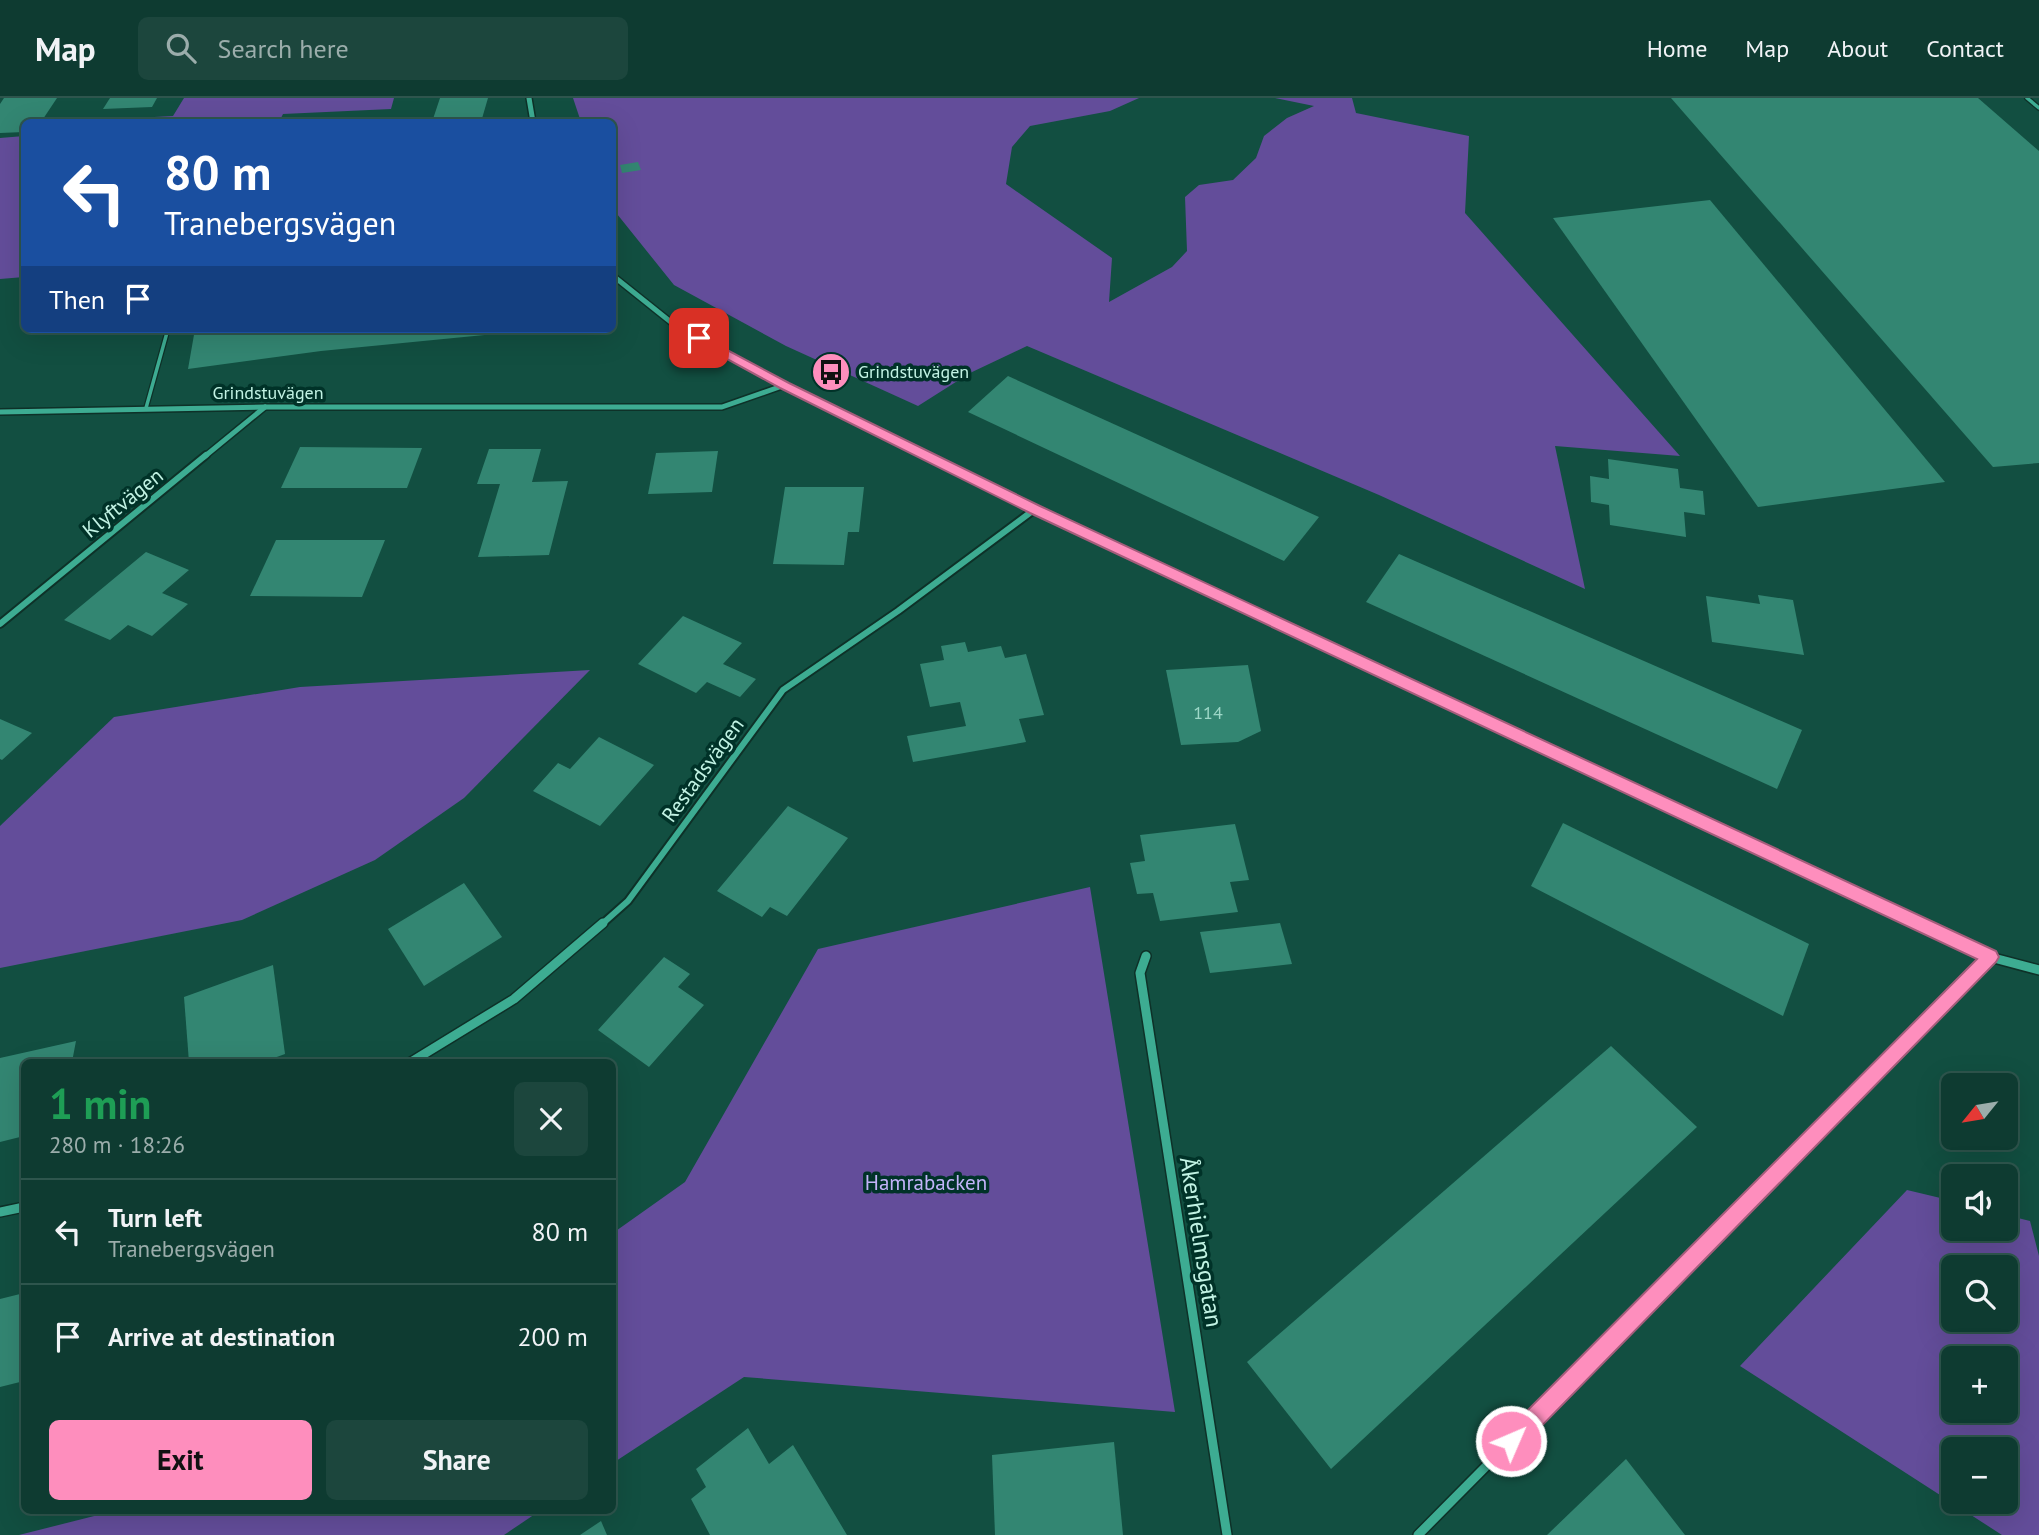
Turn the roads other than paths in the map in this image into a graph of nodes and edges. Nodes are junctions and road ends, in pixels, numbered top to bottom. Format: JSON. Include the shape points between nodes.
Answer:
{"nodes":[{"id":1,"x":529,"y":98,"type":"edge"},
{"id":2,"x":2027,"y":98,"type":"edge"},
{"id":3,"x":2039,"y":108,"type":"edge"},
{"id":4,"x":532,"y":119,"type":"edge"},
{"id":5,"x":616,"y":278,"type":"edge"},
{"id":6,"x":167,"y":333,"type":"edge"},
{"id":7,"x":785,"y":385,"type":"junction"},
{"id":8,"x":265,"y":407,"type":"junction"},
{"id":9,"x":146,"y":408,"type":"junction"},
{"id":10,"x":0,"y":411,"type":"edge"},
{"id":11,"x":1035,"y":509,"type":"junction"},
{"id":12,"x":0,"y":624,"type":"edge"},
{"id":13,"x":1146,"y":956,"type":"dead end"},
{"id":14,"x":1990,"y":957,"type":"junction"},
{"id":15,"x":2038,"y":972,"type":"edge"},
{"id":16,"x":416,"y":1059,"type":"edge"},
{"id":17,"x":21,"y":1208,"type":"edge"},
{"id":18,"x":0,"y":1212,"type":"edge"},
{"id":19,"x":1227,"y":1535,"type":"edge"},
{"id":20,"x":1418,"y":1535,"type":"edge"}],
"edges":[{"from":1,"to":4,"type":"street"},
{"from":2,"to":3,"type":"lane"},
{"from":5,"to":7,"type":"street","via":[[677,327]]},
{"from":6,"to":9,"type":"lane"},
{"from":7,"to":8,"type":"street","name":"Grindstuvägen","via":[[722,407]]},
{"from":7,"to":11,"type":"street"},
{"from":8,"to":9,"type":"street","name":"Grindstuvägen"},
{"from":8,"to":12,"type":"street","name":"Klyftvägen"},
{"from":9,"to":10,"type":"street","name":"Grindstuvägen"},
{"from":11,"to":14,"type":"street"},
{"from":11,"to":16,"type":"street","name":"Restadsvägen","via":[[783,690],[628,901],[514,999]]},
{"from":13,"to":19,"type":"street","name":"Åkerhielmsgatan","via":[[1140,973]]},
{"from":14,"to":15,"type":"street"},
{"from":14,"to":20,"type":"street"},
{"from":17,"to":18,"type":"street"}]}
